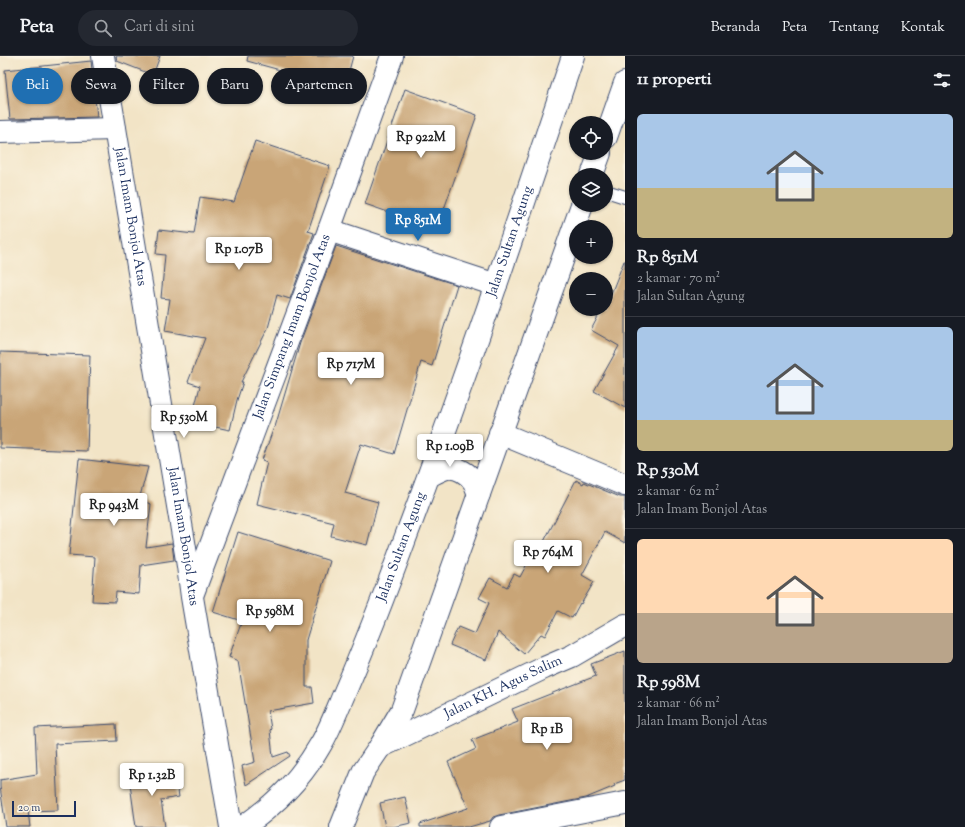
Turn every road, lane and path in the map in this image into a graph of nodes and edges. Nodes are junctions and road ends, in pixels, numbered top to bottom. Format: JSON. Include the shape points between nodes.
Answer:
{"nodes":[{"id":1,"x":103,"y":56,"type":"edge"},
{"id":2,"x":392,"y":56,"type":"edge"},
{"id":3,"x":573,"y":56,"type":"edge"},
{"id":4,"x":625,"y":83,"type":"edge"},
{"id":5,"x":613,"y":117,"type":"edge"},
{"id":6,"x":116,"y":129,"type":"junction"},
{"id":7,"x":0,"y":132,"type":"edge"},
{"id":8,"x":613,"y":194,"type":"edge"},
{"id":9,"x":625,"y":198,"type":"edge"},
{"id":10,"x":579,"y":212,"type":"edge"},
{"id":11,"x":329,"y":230,"type":"junction"},
{"id":12,"x":496,"y":285,"type":"junction"},
{"id":13,"x":500,"y":433,"type":"junction"},
{"id":14,"x":429,"y":476,"type":"junction"},
{"id":15,"x":625,"y":485,"type":"edge"},
{"id":16,"x":479,"y":494,"type":"junction"},
{"id":17,"x":192,"y":597,"type":"junction"},
{"id":18,"x":625,"y":625,"type":"edge"},
{"id":19,"x":380,"y":747,"type":"junction"},
{"id":20,"x":625,"y":803,"type":"edge"},
{"id":21,"x":231,"y":827,"type":"edge"},
{"id":22,"x":243,"y":827,"type":"edge"},
{"id":23,"x":341,"y":827,"type":"edge"},
{"id":24,"x":500,"y":827,"type":"edge"}],
"edges":[{"from":1,"to":6,"type":"street","name":"Jalan Imam Bonjol Atas"},
{"from":2,"to":11,"type":"street","name":"Jalan Simpang Imam Bonjol Atas"},
{"from":3,"to":12,"type":"street","name":"Jalan Sultan Agung"},
{"from":4,"to":5,"type":"street"},
{"from":6,"to":7,"type":"street"},
{"from":6,"to":17,"type":"street","name":"Jalan Imam Bonjol Atas"},
{"from":8,"to":9,"type":"lane"},
{"from":10,"to":13,"type":"street"},
{"from":11,"to":12,"type":"street"},
{"from":11,"to":17,"type":"street","name":"Jalan Simpang Imam Bonjol Atas"},
{"from":12,"to":14,"type":"street","name":"Jalan Sultan Agung"},
{"from":13,"to":15,"type":"street"},
{"from":13,"to":16,"type":"street"},
{"from":14,"to":16,"type":"street","via":[[449,468],[458,469],[467,474]]},
{"from":14,"to":22,"type":"street","name":"Jalan Sultan Agung","via":[[379,608],[323,743],[304,772],[282,796]]},
{"from":16,"to":19,"type":"street","via":[[402,710]]},
{"from":17,"to":21,"type":"street","name":"Jalan Imam Bonjol Atas"},
{"from":18,"to":19,"type":"street","name":"Jalan KH. Agus Salim","via":[[572,656]]},
{"from":19,"to":23,"type":"street","via":[[363,772]]},
{"from":20,"to":24,"type":"street"}]}
